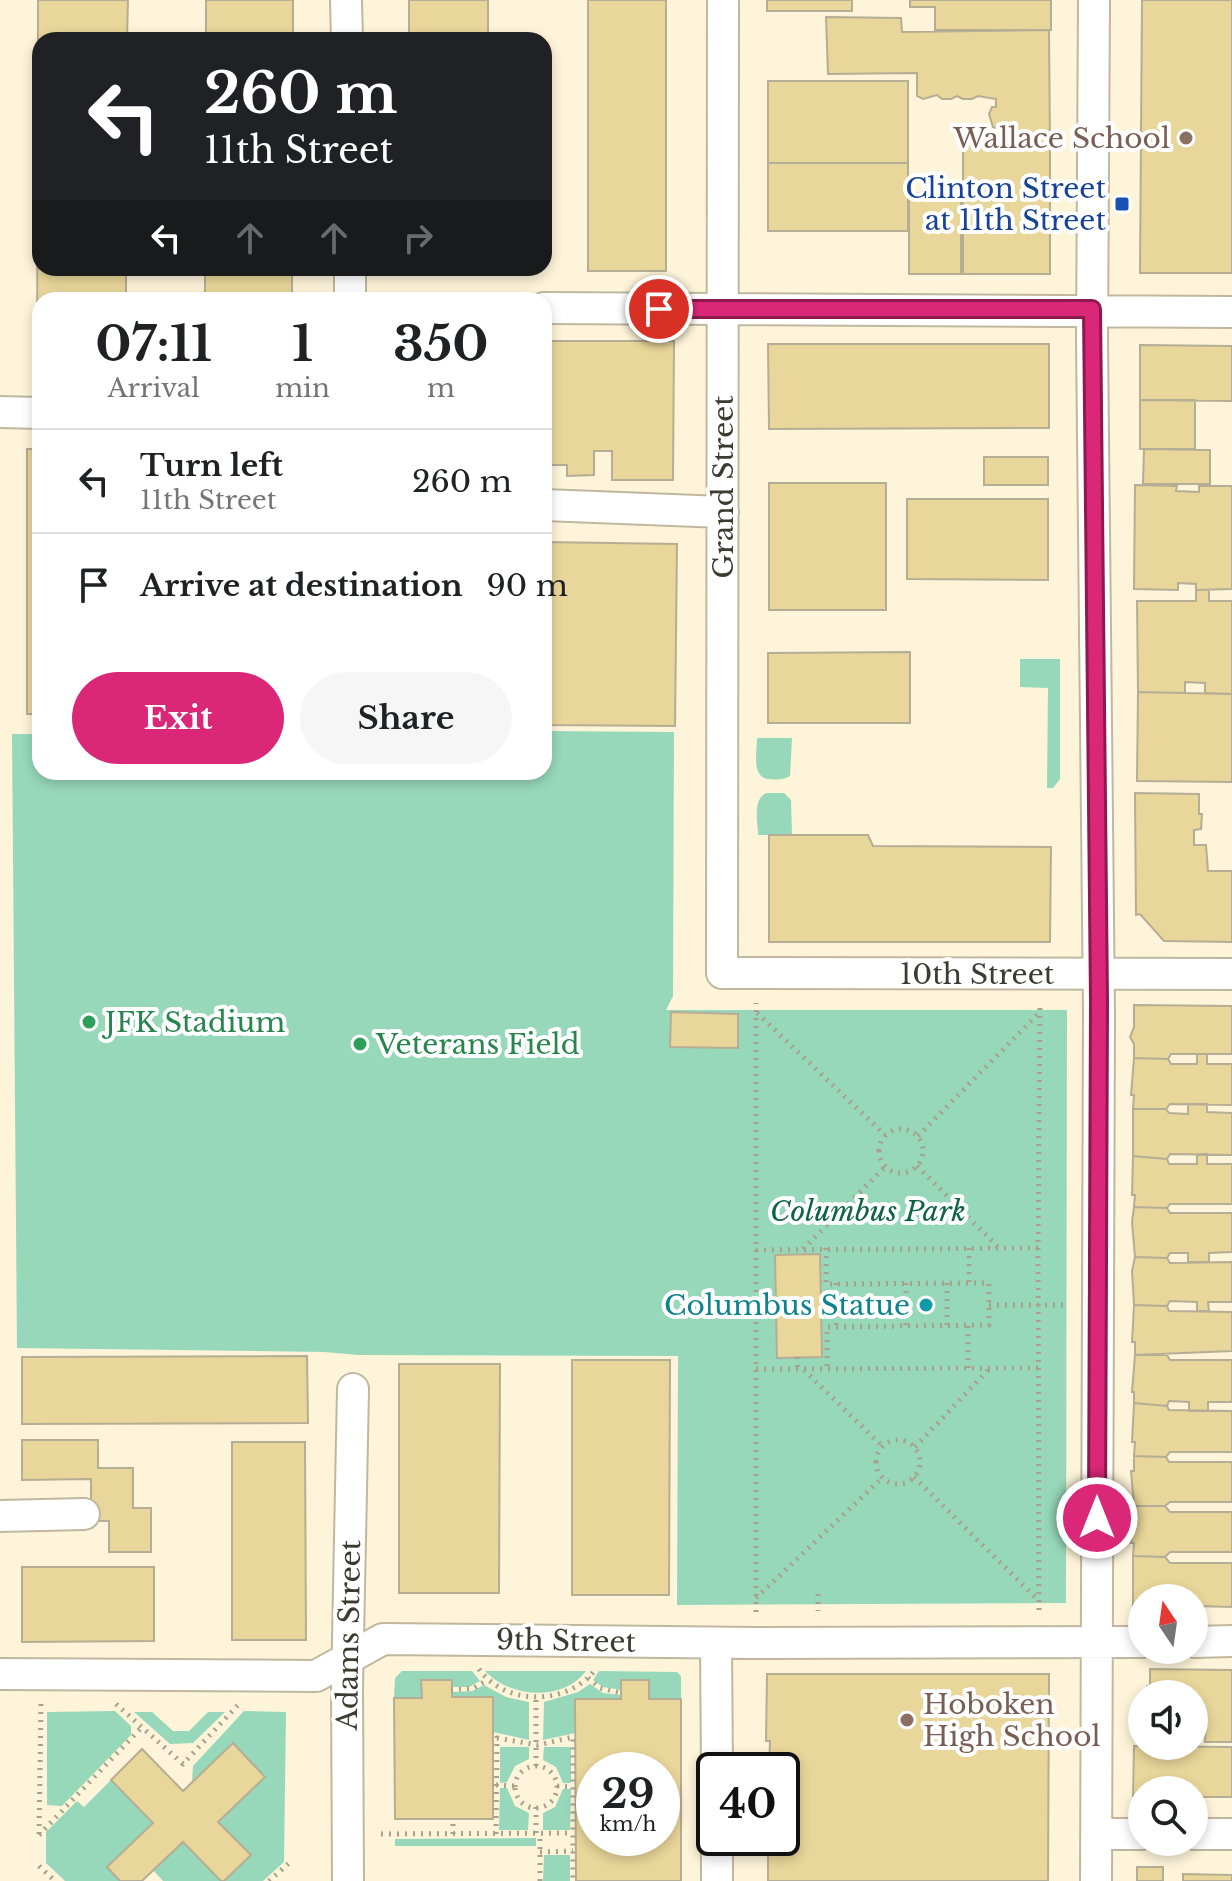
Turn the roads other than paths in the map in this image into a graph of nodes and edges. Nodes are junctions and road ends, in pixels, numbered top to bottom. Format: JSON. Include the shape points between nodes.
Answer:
{"nodes":[{"id":1,"x":346,"y":0,"type":"edge"},
{"id":2,"x":723,"y":0,"type":"edge"},
{"id":3,"x":1094,"y":0,"type":"edge"},
{"id":4,"x":347,"y":32,"type":"edge"},
{"id":5,"x":552,"y":308,"type":"edge"},
{"id":6,"x":1092,"y":309,"type":"junction"},
{"id":7,"x":724,"y":310,"type":"junction"},
{"id":8,"x":1232,"y":312,"type":"edge"},
{"id":9,"x":0,"y":412,"type":"edge"},
{"id":10,"x":32,"y":413,"type":"edge"},
{"id":11,"x":552,"y":505,"type":"edge"},
{"id":12,"x":723,"y":512,"type":"junction"},
{"id":13,"x":722,"y":973,"type":"joint"},
{"id":14,"x":1099,"y":974,"type":"junction"},
{"id":15,"x":1232,"y":974,"type":"edge"},
{"id":16,"x":353,"y":1389,"type":"dead end"},
{"id":17,"x":84,"y":1514,"type":"dead end"},
{"id":18,"x":0,"y":1516,"type":"edge"},
{"id":19,"x":1232,"y":1641,"type":"edge"},
{"id":20,"x":1128,"y":1642,"type":"edge"},
{"id":21,"x":1208,"y":1642,"type":"edge"},
{"id":22,"x":716,"y":1643,"type":"junction"},
{"id":23,"x":1097,"y":1643,"type":"junction"},
{"id":24,"x":348,"y":1659,"type":"junction"},
{"id":25,"x":0,"y":1674,"type":"edge"},
{"id":26,"x":717,"y":1752,"type":"edge"},
{"id":27,"x":1097,"y":1834,"type":"junction"},
{"id":28,"x":1128,"y":1834,"type":"edge"},
{"id":29,"x":1208,"y":1834,"type":"edge"},
{"id":30,"x":1232,"y":1834,"type":"edge"},
{"id":31,"x":717,"y":1856,"type":"edge"},
{"id":32,"x":348,"y":1881,"type":"edge"},
{"id":33,"x":717,"y":1881,"type":"edge"},
{"id":34,"x":1096,"y":1881,"type":"edge"}],
"edges":[{"from":1,"to":4,"type":"street"},
{"from":2,"to":7,"type":"street","name":"Grand Street"},
{"from":3,"to":6,"type":"street"},
{"from":5,"to":7,"type":"street"},
{"from":6,"to":7,"type":"street"},
{"from":6,"to":8,"type":"street"},
{"from":6,"to":14,"type":"street"},
{"from":7,"to":12,"type":"street","name":"Grand Street"},
{"from":9,"to":10,"type":"street"},
{"from":11,"to":12,"type":"street"},
{"from":12,"to":13,"type":"street","name":"Grand Street"},
{"from":13,"to":14,"type":"street","name":"10th Street"},
{"from":14,"to":15,"type":"street","name":"10th Street"},
{"from":14,"to":23,"type":"street"},
{"from":16,"to":24,"type":"street","name":"Adams Street"},
{"from":17,"to":18,"type":"street"},
{"from":19,"to":21,"type":"street"},
{"from":20,"to":23,"type":"street","name":"9th Street"},
{"from":22,"to":23,"type":"street","name":"9th Street"},
{"from":22,"to":24,"type":"street","name":"9th Street","via":[[383,1639]]},
{"from":22,"to":26,"type":"street"},
{"from":23,"to":27,"type":"street"},
{"from":24,"to":25,"type":"street","name":"9th Street","via":[[316,1676]]},
{"from":24,"to":32,"type":"street","name":"Adams Street"},
{"from":27,"to":28,"type":"street"},
{"from":27,"to":34,"type":"street"},
{"from":29,"to":30,"type":"street"},
{"from":31,"to":33,"type":"street"}]}
